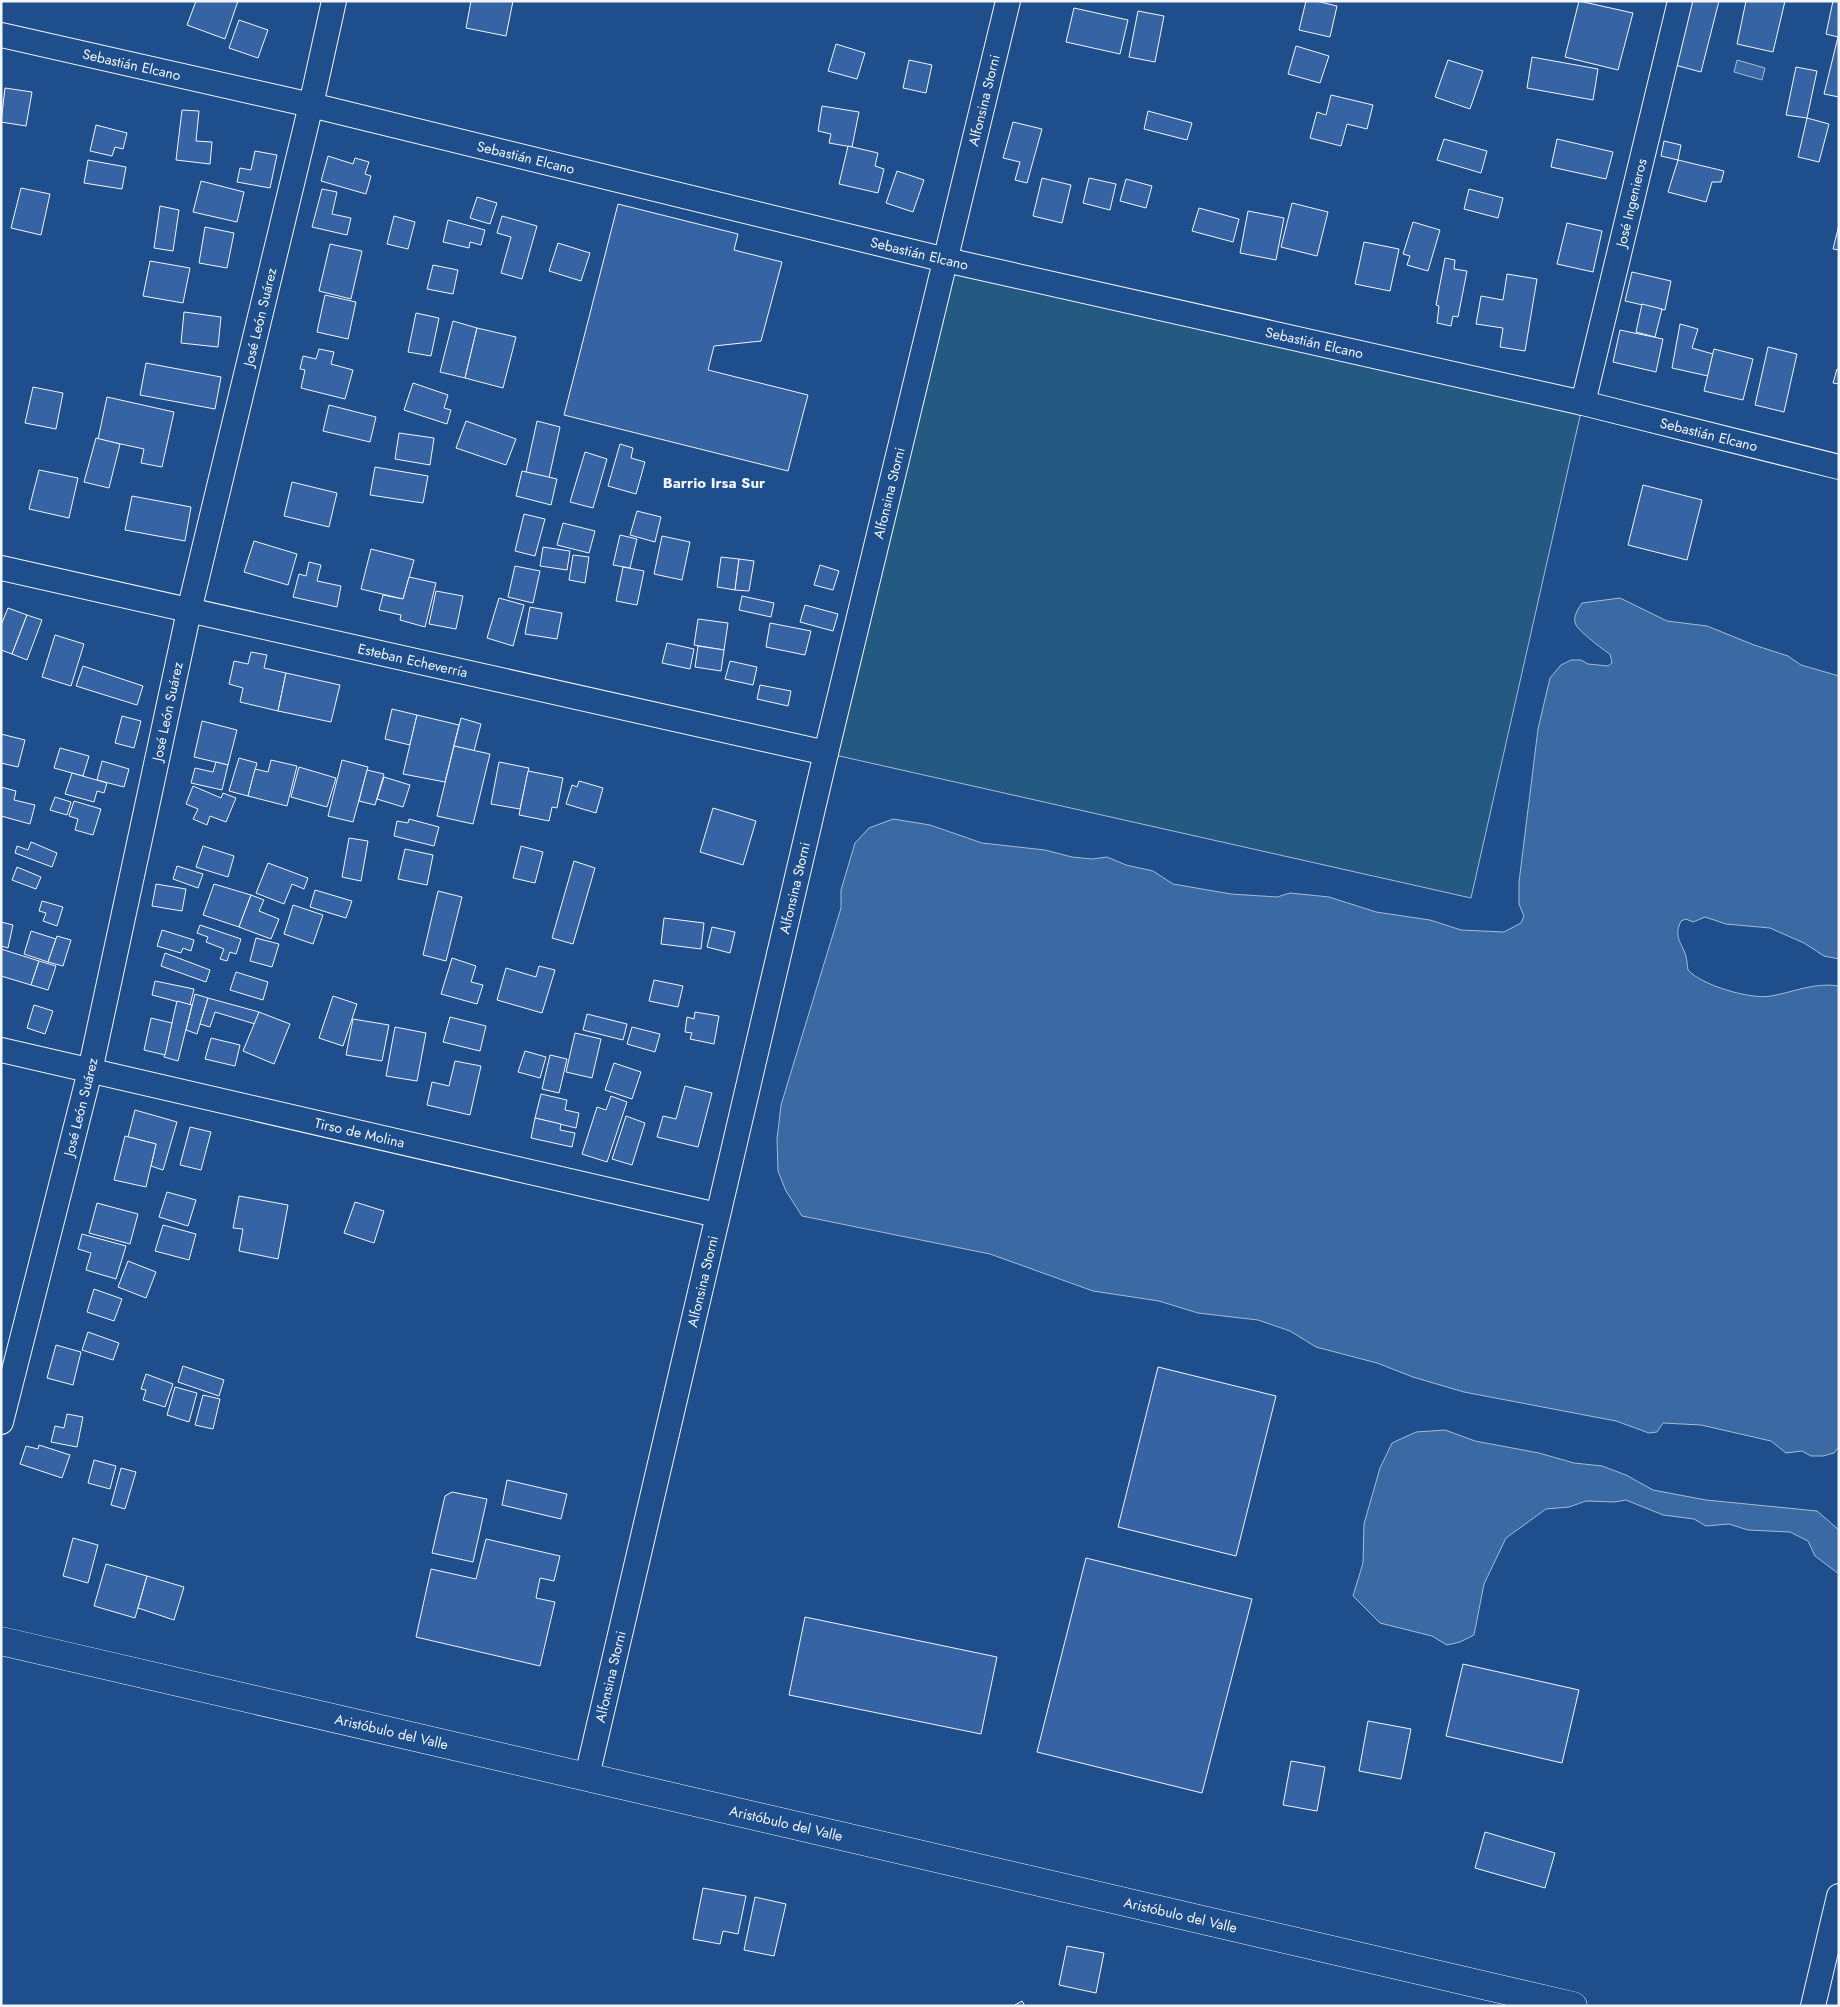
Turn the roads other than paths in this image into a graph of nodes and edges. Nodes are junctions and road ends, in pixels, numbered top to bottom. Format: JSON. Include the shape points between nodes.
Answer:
{"nodes":[{"id":1,"x":334,"y":1,"type":"edge"},
{"id":2,"x":1008,"y":1,"type":"edge"},
{"id":3,"x":1680,"y":1,"type":"edge"},
{"id":4,"x":1,"y":35,"type":"edge"},
{"id":5,"x":311,"y":105,"type":"junction"},
{"id":6,"x":946,"y":260,"type":"junction"},
{"id":7,"x":1584,"y":403,"type":"junction"},
{"id":8,"x":1839,"y":467,"type":"edge"},
{"id":9,"x":1,"y":568,"type":"edge"},
{"id":10,"x":189,"y":611,"type":"junction"},
{"id":11,"x":826,"y":753,"type":"junction"},
{"id":12,"x":1,"y":1050,"type":"edge"},
{"id":13,"x":90,"y":1071,"type":"junction"},
{"id":14,"x":717,"y":1215,"type":"junction"},
{"id":15,"x":1,"y":1422,"type":"edge"},
{"id":16,"x":1,"y":1641,"type":"edge"},
{"id":17,"x":587,"y":1776,"type":"junction"},
{"id":18,"x":1839,"y":1896,"type":"edge"},
{"id":19,"x":1573,"y":2006,"type":"edge"},
{"id":20,"x":1813,"y":2006,"type":"edge"}],
"edges":[{"from":1,"to":5,"type":"street","name":"José León Suárez"},
{"from":2,"to":6,"type":"street","name":"Alfonsina Storni"},
{"from":3,"to":7,"type":"street","name":"José Ingenieros"},
{"from":4,"to":5,"type":"street","name":"Sebastián Elcano"},
{"from":5,"to":6,"type":"street","name":"Sebastián Elcano"},
{"from":5,"to":10,"type":"street","name":"José León Suárez"},
{"from":6,"to":7,"type":"street","name":"Sebastián Elcano"},
{"from":6,"to":11,"type":"street","name":"Alfonsina Storni"},
{"from":7,"to":8,"type":"street","name":"Sebastián Elcano"},
{"from":9,"to":10,"type":"street","name":"Esteban Echeverría"},
{"from":10,"to":11,"type":"street","name":"Esteban Echeverría"},
{"from":10,"to":13,"type":"street","name":"José León Suárez"},
{"from":11,"to":14,"type":"street","name":"Alfonsina Storni"},
{"from":12,"to":13,"type":"street","name":"Tirso de Molina"},
{"from":13,"to":14,"type":"street","name":"Tirso de Molina"},
{"from":13,"to":15,"type":"street","name":"José León Suárez"},
{"from":14,"to":17,"type":"street","name":"Alfonsina Storni"},
{"from":16,"to":17,"type":"street","name":"Aristóbulo del Valle"},
{"from":17,"to":19,"type":"street","name":"Aristóbulo del Valle"},
{"from":18,"to":20,"type":"street"}]}
